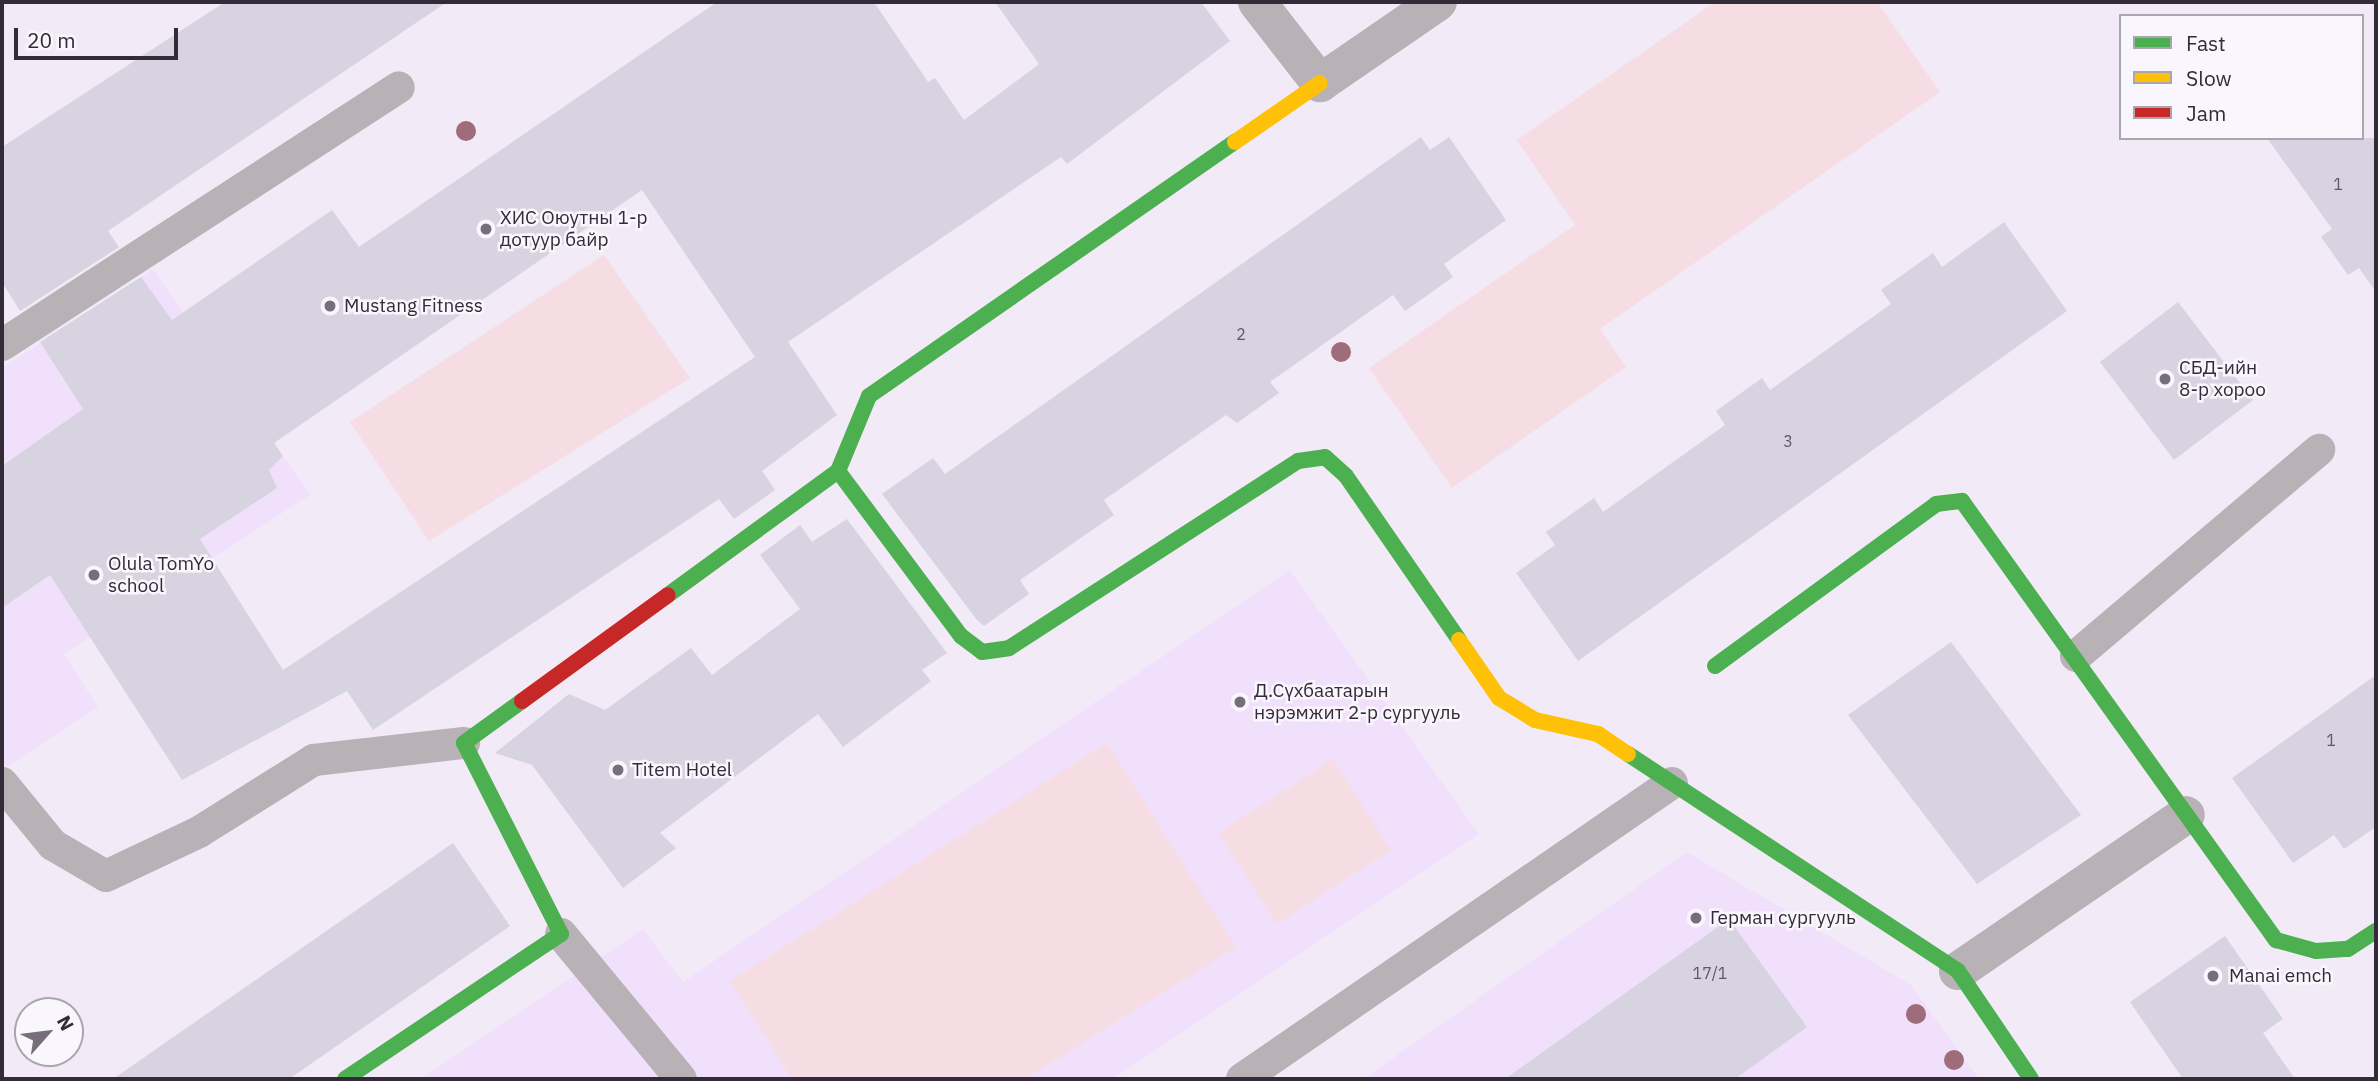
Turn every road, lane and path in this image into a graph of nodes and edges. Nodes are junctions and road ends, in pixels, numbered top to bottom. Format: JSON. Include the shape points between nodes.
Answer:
{"nodes":[{"id":1,"x":1257,"y":2,"type":"edge"},
{"id":2,"x":1438,"y":2,"type":"edge"},
{"id":3,"x":1320,"y":82,"type":"junction"},
{"id":4,"x":399,"y":87,"type":"dead end"},
{"id":5,"x":2,"y":345,"type":"edge"},
{"id":6,"x":2319,"y":450,"type":"dead end"},
{"id":7,"x":838,"y":471,"type":"junction"},
{"id":8,"x":2076,"y":656,"type":"junction"},
{"id":9,"x":1715,"y":666,"type":"dead end"},
{"id":10,"x":464,"y":743,"type":"junction"},
{"id":11,"x":2,"y":783,"type":"edge"},
{"id":12,"x":1672,"y":783,"type":"junction"},
{"id":13,"x":2186,"y":815,"type":"junction"},
{"id":14,"x":2376,"y":930,"type":"edge"},
{"id":15,"x":561,"y":934,"type":"junction"},
{"id":16,"x":1958,"y":971,"type":"junction"},
{"id":17,"x":345,"y":1079,"type":"edge"},
{"id":18,"x":681,"y":1079,"type":"edge"},
{"id":19,"x":1242,"y":1079,"type":"edge"},
{"id":20,"x":2031,"y":1079,"type":"edge"}],
"edges":[{"from":1,"to":3,"type":"street"},
{"from":2,"to":3,"type":"street"},
{"from":3,"to":7,"type":"street","via":[[869,396]]},
{"from":4,"to":5,"type":"lane"},
{"from":6,"to":8,"type":"lane"},
{"from":7,"to":10,"type":"street"},
{"from":7,"to":12,"type":"street","via":[[961,636],[982,652],[1009,648],[1298,461],[1325,457],[1346,476],[1499,698],[1535,720],[1598,734]]},
{"from":8,"to":9,"type":"street","via":[[1962,502],[1936,504]]},
{"from":8,"to":13,"type":"street"},
{"from":10,"to":11,"type":"lane","via":[[314,760],[199,832],[106,876],[53,845]]},
{"from":10,"to":15,"type":"street"},
{"from":12,"to":16,"type":"street"},
{"from":12,"to":19,"type":"lane"},
{"from":13,"to":14,"type":"street","via":[[2276,940],[2316,951],[2348,949]]},
{"from":13,"to":16,"type":"street"},
{"from":15,"to":17,"type":"street"},
{"from":15,"to":18,"type":"lane"},
{"from":16,"to":20,"type":"street"}]}
